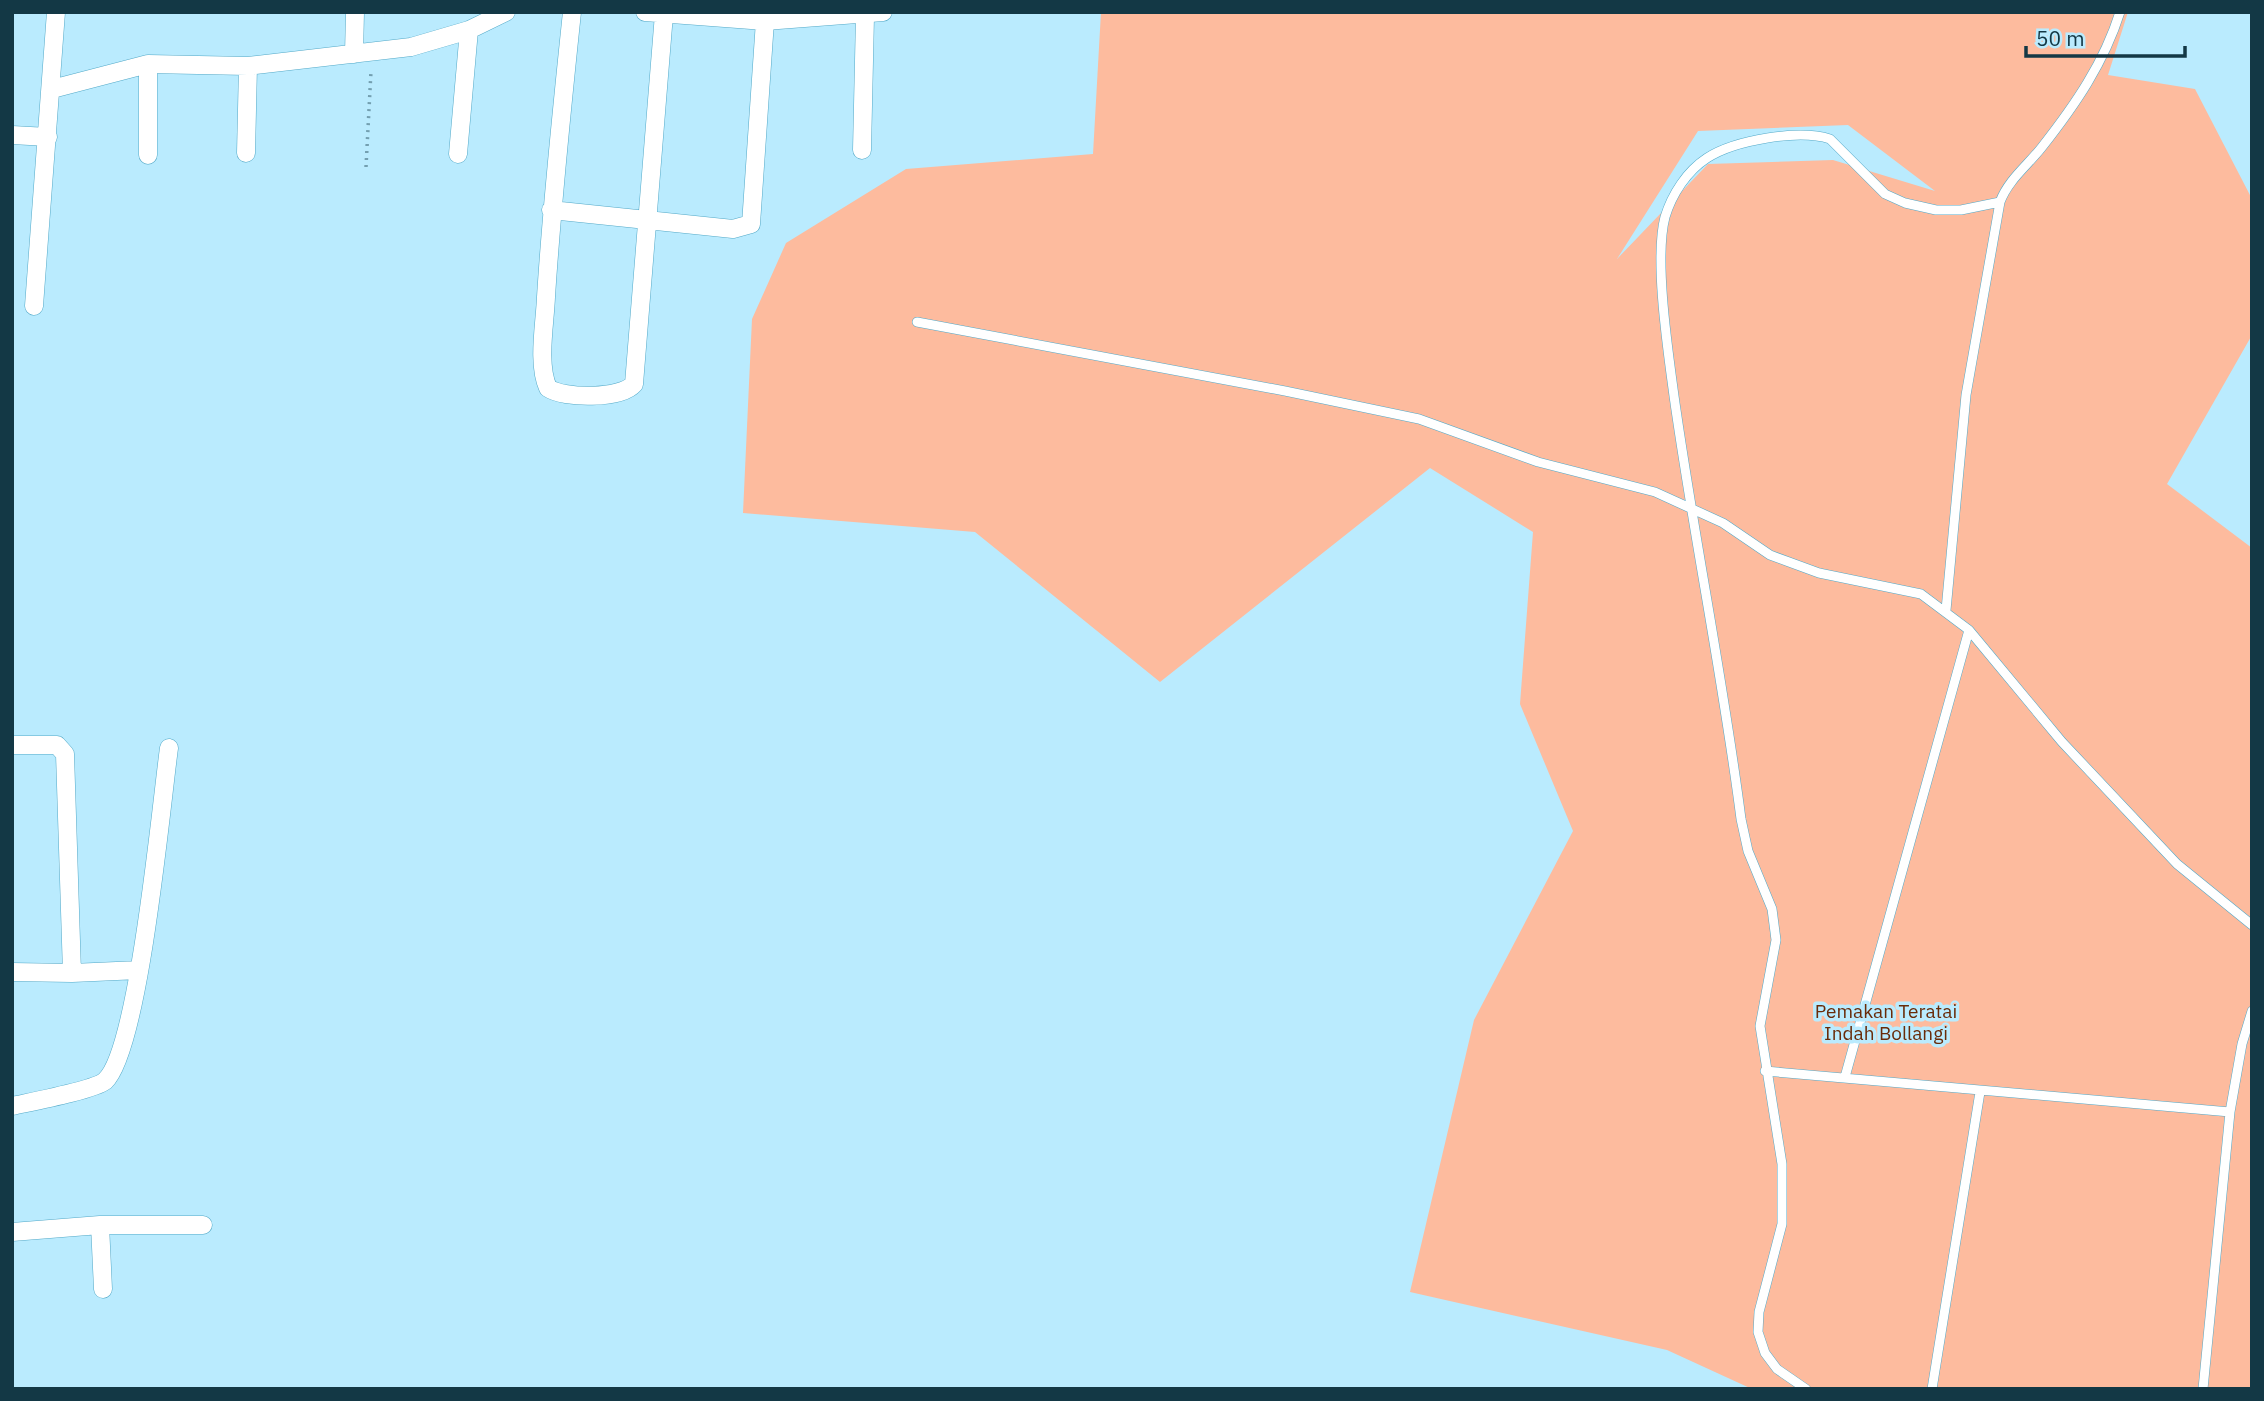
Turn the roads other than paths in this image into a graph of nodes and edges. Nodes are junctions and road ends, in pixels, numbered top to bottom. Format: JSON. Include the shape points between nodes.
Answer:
{"nodes":[{"id":1,"x":56,"y":12,"type":"edge"},
{"id":2,"x":355,"y":12,"type":"edge"},
{"id":3,"x":506,"y":12,"type":"edge"},
{"id":4,"x":572,"y":12,"type":"edge"},
{"id":5,"x":645,"y":12,"type":"edge"},
{"id":6,"x":883,"y":12,"type":"edge"},
{"id":7,"x":2120,"y":12,"type":"edge"},
{"id":8,"x":664,"y":14,"type":"junction"},
{"id":9,"x":865,"y":16,"type":"junction"},
{"id":10,"x":765,"y":21,"type":"junction"},
{"id":11,"x":469,"y":30,"type":"junction"},
{"id":12,"x":363,"y":53,"type":"junction"},
{"id":13,"x":148,"y":64,"type":"junction"},
{"id":14,"x":248,"y":66,"type":"junction"},
{"id":15,"x":52,"y":89,"type":"junction"},
{"id":16,"x":12,"y":135,"type":"edge"},
{"id":17,"x":48,"y":137,"type":"junction"},
{"id":18,"x":862,"y":150,"type":"dead end"},
{"id":19,"x":246,"y":153,"type":"dead end"},
{"id":20,"x":458,"y":154,"type":"dead end"},
{"id":21,"x":148,"y":155,"type":"dead end"},
{"id":22,"x":2000,"y":202,"type":"junction"},
{"id":23,"x":551,"y":209,"type":"junction"},
{"id":24,"x":648,"y":218,"type":"junction"},
{"id":25,"x":34,"y":306,"type":"dead end"},
{"id":26,"x":917,"y":322,"type":"dead end"},
{"id":27,"x":1690,"y":507,"type":"junction"},
{"id":28,"x":1946,"y":610,"type":"junction"},
{"id":29,"x":1969,"y":630,"type":"junction"},
{"id":30,"x":12,"y":745,"type":"edge"},
{"id":31,"x":169,"y":748,"type":"dead end"},
{"id":32,"x":2252,"y":925,"type":"edge"},
{"id":33,"x":139,"y":970,"type":"junction"},
{"id":34,"x":12,"y":972,"type":"edge"},
{"id":35,"x":72,"y":973,"type":"junction"},
{"id":36,"x":2252,"y":1011,"type":"edge"},
{"id":37,"x":1765,"y":1071,"type":"junction"},
{"id":38,"x":1845,"y":1077,"type":"junction"},
{"id":39,"x":1980,"y":1092,"type":"junction"},
{"id":40,"x":12,"y":1106,"type":"edge"},
{"id":41,"x":2230,"y":1112,"type":"junction"},
{"id":42,"x":100,"y":1225,"type":"junction"},
{"id":43,"x":203,"y":1225,"type":"dead end"},
{"id":44,"x":12,"y":1232,"type":"edge"},
{"id":45,"x":103,"y":1289,"type":"dead end"},
{"id":46,"x":1806,"y":1389,"type":"edge"},
{"id":47,"x":1932,"y":1389,"type":"edge"},
{"id":48,"x":2203,"y":1389,"type":"edge"}],
"edges":[{"from":1,"to":15,"type":"street"},
{"from":2,"to":12,"type":"street"},
{"from":3,"to":11,"type":"street"},
{"from":4,"to":23,"type":"street"},
{"from":5,"to":8,"type":"street"},
{"from":6,"to":9,"type":"street"},
{"from":7,"to":22,"type":"lane","via":[[2107,52],[2076,102],[2005,189]]},
{"from":8,"to":10,"type":"street"},
{"from":8,"to":24,"type":"street"},
{"from":9,"to":10,"type":"street"},
{"from":9,"to":18,"type":"street"},
{"from":10,"to":24,"type":"street","via":[[751,224],[733,229]]},
{"from":11,"to":12,"type":"street","via":[[411,47]]},
{"from":11,"to":20,"type":"street"},
{"from":12,"to":14,"type":"street"},
{"from":13,"to":14,"type":"street"},
{"from":13,"to":15,"type":"street"},
{"from":13,"to":21,"type":"street"},
{"from":14,"to":19,"type":"street"},
{"from":15,"to":17,"type":"street"},
{"from":16,"to":17,"type":"street"},
{"from":17,"to":25,"type":"street"},
{"from":22,"to":27,"type":"lane","via":[[1961,210],[1905,203],[1885,194],[1830,139],[1812,135],[1771,138],[1725,149],[1692,171],[1672,200],[1662,234],[1669,356]]},
{"from":22,"to":28,"type":"lane","via":[[1966,395]]},
{"from":23,"to":24,"type":"street"},
{"from":23,"to":24,"type":"street","via":[[544,379],[548,388],[565,394],[617,394],[635,384]]},
{"from":26,"to":27,"type":"lane","via":[[1419,419],[1538,462],[1632,485]]},
{"from":27,"to":28,"type":"lane","via":[[1770,555],[1819,573],[1921,594]]},
{"from":27,"to":37,"type":"lane","via":[[1741,819],[1776,926],[1761,1016]]},
{"from":28,"to":29,"type":"lane"},
{"from":29,"to":32,"type":"lane","via":[[2062,742],[2177,863]]},
{"from":29,"to":38,"type":"lane"},
{"from":30,"to":35,"type":"street","via":[[57,745],[65,754]]},
{"from":31,"to":33,"type":"street"},
{"from":33,"to":35,"type":"street"},
{"from":33,"to":40,"type":"street","via":[[125,1043],[118,1063],[103,1083]]},
{"from":34,"to":35,"type":"street"},
{"from":36,"to":41,"type":"lane"},
{"from":37,"to":38,"type":"lane"},
{"from":37,"to":46,"type":"lane","via":[[1783,1193],[1782,1224],[1758,1332],[1777,1369]]},
{"from":38,"to":39,"type":"lane"},
{"from":39,"to":41,"type":"lane"},
{"from":39,"to":47,"type":"lane"},
{"from":41,"to":48,"type":"lane"},
{"from":42,"to":43,"type":"street"},
{"from":42,"to":44,"type":"street"},
{"from":42,"to":45,"type":"street"}]}
